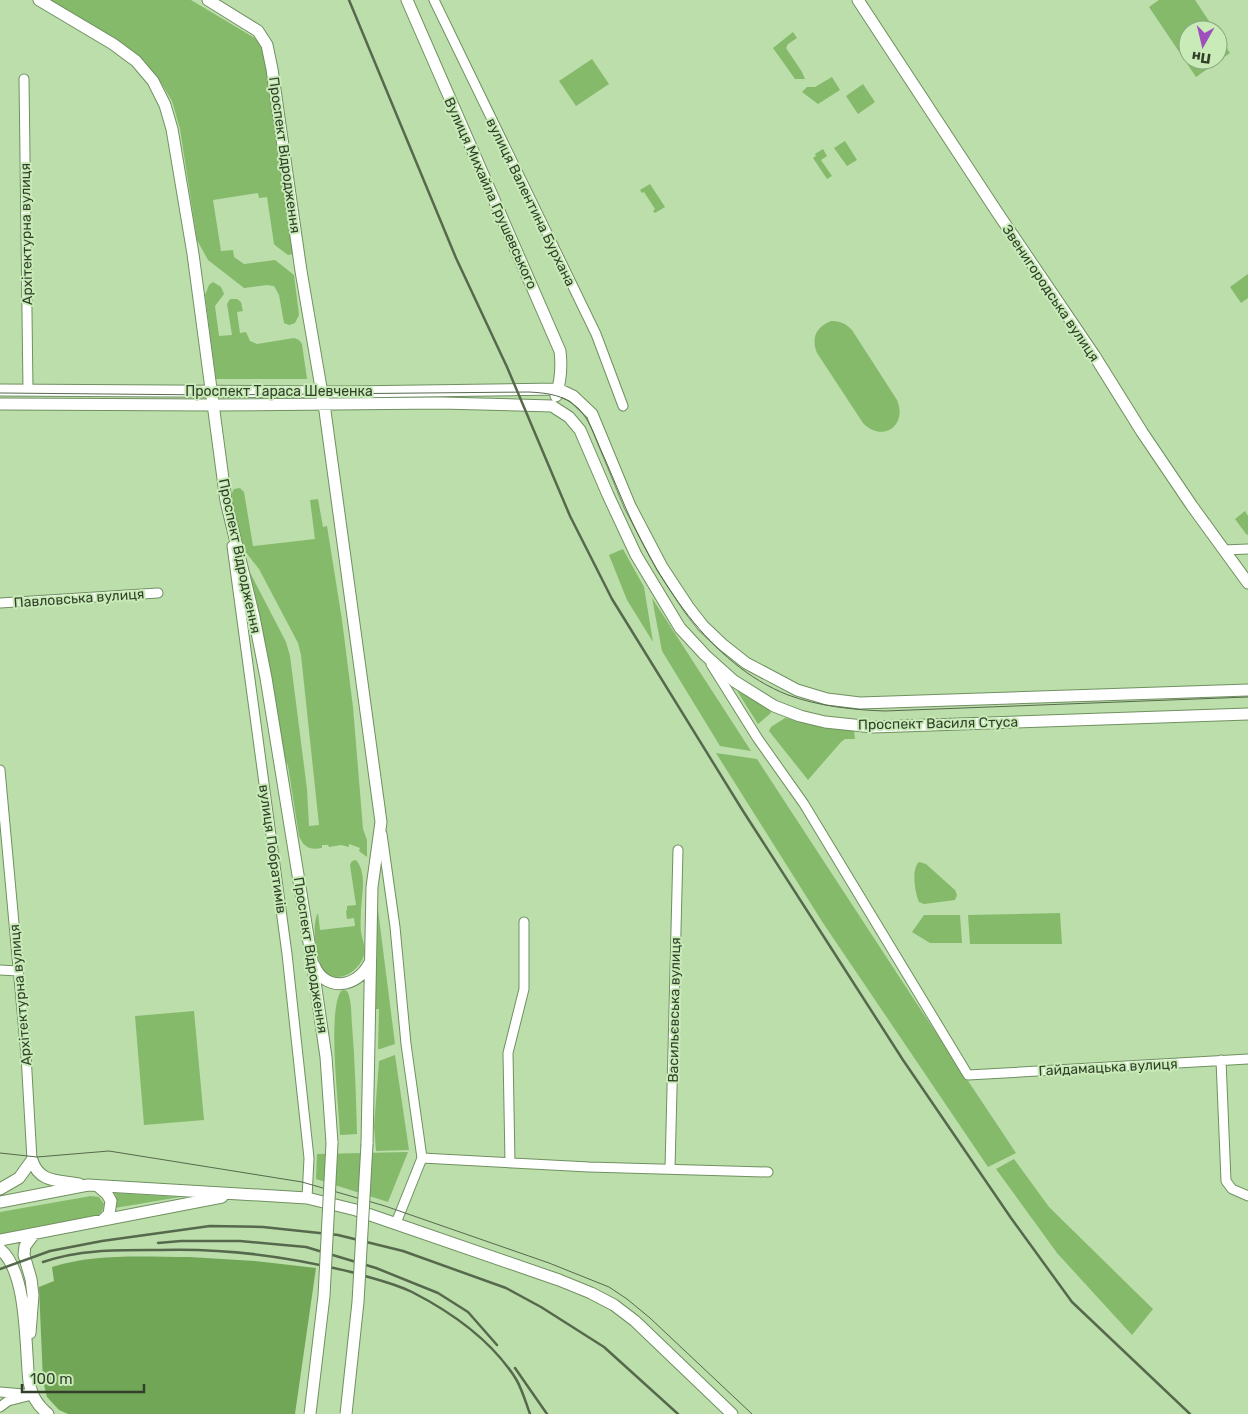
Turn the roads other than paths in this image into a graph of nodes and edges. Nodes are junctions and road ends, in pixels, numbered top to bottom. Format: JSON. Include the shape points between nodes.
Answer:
{"nodes":[{"id":1,"x":40,"y":0,"type":"edge"},
{"id":2,"x":208,"y":0,"type":"edge"},
{"id":3,"x":407,"y":0,"type":"edge"},
{"id":4,"x":434,"y":0,"type":"edge"},
{"id":5,"x":858,"y":0,"type":"edge"},
{"id":6,"x":24,"y":78,"type":"dead end"},
{"id":7,"x":558,"y":389,"type":"junction"},
{"id":8,"x":0,"y":390,"type":"edge"},
{"id":9,"x":28,"y":390,"type":"junction"},
{"id":10,"x":212,"y":390,"type":"junction"},
{"id":11,"x":321,"y":391,"type":"junction"},
{"id":12,"x":0,"y":404,"type":"edge"},
{"id":13,"x":324,"y":404,"type":"junction"},
{"id":14,"x":214,"y":405,"type":"junction"},
{"id":15,"x":552,"y":406,"type":"junction"},
{"id":16,"x":623,"y":406,"type":"dead end"},
{"id":17,"x":226,"y":502,"type":"junction"},
{"id":18,"x":1248,"y":548,"type":"edge"},
{"id":19,"x":1224,"y":550,"type":"junction"},
{"id":20,"x":1248,"y":583,"type":"edge"},
{"id":21,"x":158,"y":593,"type":"dead end"},
{"id":22,"x":0,"y":603,"type":"edge"},
{"id":23,"x":705,"y":655,"type":"junction"},
{"id":24,"x":1248,"y":690,"type":"edge"},
{"id":25,"x":1248,"y":714,"type":"edge"},
{"id":26,"x":0,"y":770,"type":"edge"},
{"id":27,"x":1,"y":786,"type":"edge"},
{"id":28,"x":380,"y":822,"type":"junction"},
{"id":29,"x":678,"y":850,"type":"dead end"},
{"id":30,"x":5,"y":879,"type":"edge"},
{"id":31,"x":524,"y":922,"type":"dead end"},
{"id":32,"x":312,"y":961,"type":"junction"},
{"id":33,"x":369,"y":963,"type":"junction"},
{"id":34,"x":0,"y":970,"type":"edge"},
{"id":35,"x":18,"y":971,"type":"junction"},
{"id":36,"x":1248,"y":1059,"type":"edge"},
{"id":37,"x":1222,"y":1060,"type":"junction"},
{"id":38,"x":422,"y":1158,"type":"junction"},
{"id":39,"x":32,"y":1160,"type":"junction"},
{"id":40,"x":510,"y":1163,"type":"junction"},
{"id":41,"x":670,"y":1169,"type":"junction"},
{"id":42,"x":768,"y":1172,"type":"dead end"},
{"id":43,"x":93,"y":1186,"type":"junction"},
{"id":44,"x":0,"y":1189,"type":"edge"},
{"id":45,"x":232,"y":1195,"type":"junction"},
{"id":46,"x":1248,"y":1196,"type":"edge"},
{"id":47,"x":307,"y":1198,"type":"junction"},
{"id":48,"x":0,"y":1202,"type":"edge"},
{"id":49,"x":103,"y":1220,"type":"junction"},
{"id":50,"x":396,"y":1223,"type":"junction"},
{"id":51,"x":34,"y":1234,"type":"junction"},
{"id":52,"x":0,"y":1240,"type":"edge"},
{"id":53,"x":0,"y":1249,"type":"edge"},
{"id":54,"x":26,"y":1360,"type":"junction"},
{"id":55,"x":0,"y":1392,"type":"edge"},
{"id":56,"x":32,"y":1395,"type":"junction"},
{"id":57,"x":0,"y":1408,"type":"edge"},
{"id":58,"x":34,"y":1410,"type":"edge"},
{"id":59,"x":48,"y":1414,"type":"edge"},
{"id":60,"x":310,"y":1414,"type":"edge"},
{"id":61,"x":346,"y":1414,"type":"edge"},
{"id":62,"x":732,"y":1414,"type":"edge"}],
"edges":[{"from":1,"to":10,"type":"main road","name":"Проспект Відродження","via":[[136,61],[153,81],[165,105],[178,156]]},
{"from":2,"to":11,"type":"main road","name":"Проспект Відродження","via":[[258,31],[267,45]]},
{"from":3,"to":7,"type":"main road","name":"Вулиця Михайла Грушевського","via":[[560,351],[562,364]]},
{"from":4,"to":16,"type":"street","name":"вулиця Валентина Бурхана","via":[[596,334]]},
{"from":5,"to":19,"type":"main road","name":"Звенигородська вулиця","via":[[1142,432]]},
{"from":6,"to":9,"type":"street","name":"Архітектурна вулиця"},
{"from":7,"to":11,"type":"main road","name":"Проспект Тараса Шевченка"},
{"from":7,"to":15,"type":"main road"},
{"from":7,"to":24,"type":"main road","name":"Проспект Василя Стуса","via":[[573,396],[592,414],[630,506],[662,567],[703,626],[746,663],[797,690],[860,703]]},
{"from":8,"to":9,"type":"main road","name":"Проспект Тараса Шевченка"},
{"from":9,"to":10,"type":"main road","name":"Проспект Тараса Шевченка"},
{"from":10,"to":11,"type":"main road","name":"Проспект Тараса Шевченка"},
{"from":10,"to":14,"type":"main road","name":"Проспект Відродження"},
{"from":11,"to":13,"type":"main road","name":"Проспект Відродження"},
{"from":12,"to":14,"type":"main road","name":"Проспект Тараса Шевченка"},
{"from":13,"to":14,"type":"main road","name":"Проспект Тараса Шевченка"},
{"from":13,"to":15,"type":"main road","name":"Проспект Тараса Шевченка"},
{"from":13,"to":28,"type":"main road","name":"Проспект Відродження"},
{"from":14,"to":17,"type":"main road","name":"Проспект Відродження"},
{"from":15,"to":23,"type":"main road","name":"Проспект Василя Стуса","via":[[569,417],[580,430],[636,555],[680,628]]},
{"from":17,"to":32,"type":"main road","name":"Проспект Відродження","via":[[266,678]]},
{"from":17,"to":47,"type":"street","name":"вулиця Побратимів","via":[[287,954],[309,1158]]},
{"from":18,"to":19,"type":"street"},
{"from":19,"to":20,"type":"main road","name":"Звенигородська вулиця"},
{"from":21,"to":22,"type":"street","name":"Павловська вулиця"},
{"from":23,"to":25,"type":"main road","name":"Проспект Василя Стуса","via":[[734,681],[774,706],[800,716],[847,725],[873,727]]},
{"from":23,"to":37,"type":"street","name":"Гайдамацька вулиця","via":[[804,804],[968,1075]]},
{"from":26,"to":27,"type":"street","name":"Архітектурна вулиця"},
{"from":27,"to":30,"type":"street","name":"Архітектурна вулиця"},
{"from":28,"to":33,"type":"main road","name":"Проспект Відродження","via":[[372,887]]},
{"from":28,"to":38,"type":"street"},
{"from":29,"to":41,"type":"street","name":"Васильєвська вулиця"},
{"from":30,"to":35,"type":"street","name":"Архітектурна вулиця"},
{"from":31,"to":40,"type":"street","via":[[524,989],[508,1053]]},
{"from":32,"to":33,"type":"main road","via":[[322,977],[340,984],[358,978]]},
{"from":32,"to":60,"type":"main road","name":"Проспект Відродження","bridge":true,"via":[[326,1057],[332,1143],[324,1296]]},
{"from":33,"to":61,"type":"main road","name":"Проспект Відродження","bridge":true,"via":[[367,1144],[358,1302]]},
{"from":34,"to":35,"type":"street"},
{"from":35,"to":39,"type":"street","name":"Архітектурна вулиця"},
{"from":36,"to":37,"type":"street","name":"Гайдамацька вулиця"},
{"from":37,"to":46,"type":"street","via":[[1226,1181],[1232,1189]]},
{"from":38,"to":40,"type":"street"},
{"from":38,"to":50,"type":"street"},
{"from":39,"to":43,"type":"main road","via":[[39,1174],[45,1178]]},
{"from":39,"to":44,"type":"main road","via":[[19,1178]]},
{"from":40,"to":41,"type":"street"},
{"from":41,"to":42,"type":"street"},
{"from":43,"to":45,"type":"main road","via":[[194,1190]]},
{"from":43,"to":48,"type":"main road"},
{"from":43,"to":49,"type":"main road","via":[[107,1194],[111,1201],[109,1214]]},
{"from":45,"to":47,"type":"main road"},
{"from":45,"to":49,"type":"main road"},
{"from":47,"to":50,"type":"main road"},
{"from":49,"to":51,"type":"main road"},
{"from":50,"to":62,"type":"main road","via":[[559,1280],[614,1306],[635,1321]]},
{"from":51,"to":52,"type":"main road"},
{"from":51,"to":54,"type":"main road","via":[[24,1255],[33,1295]]},
{"from":53,"to":54,"type":"main road","via":[[12,1263],[18,1283]]},
{"from":54,"to":56,"type":"main road"},
{"from":55,"to":56,"type":"street"},
{"from":56,"to":57,"type":"street","via":[[8,1401]]},
{"from":56,"to":58,"type":"main road"},
{"from":58,"to":59,"type":"main road"}]}
